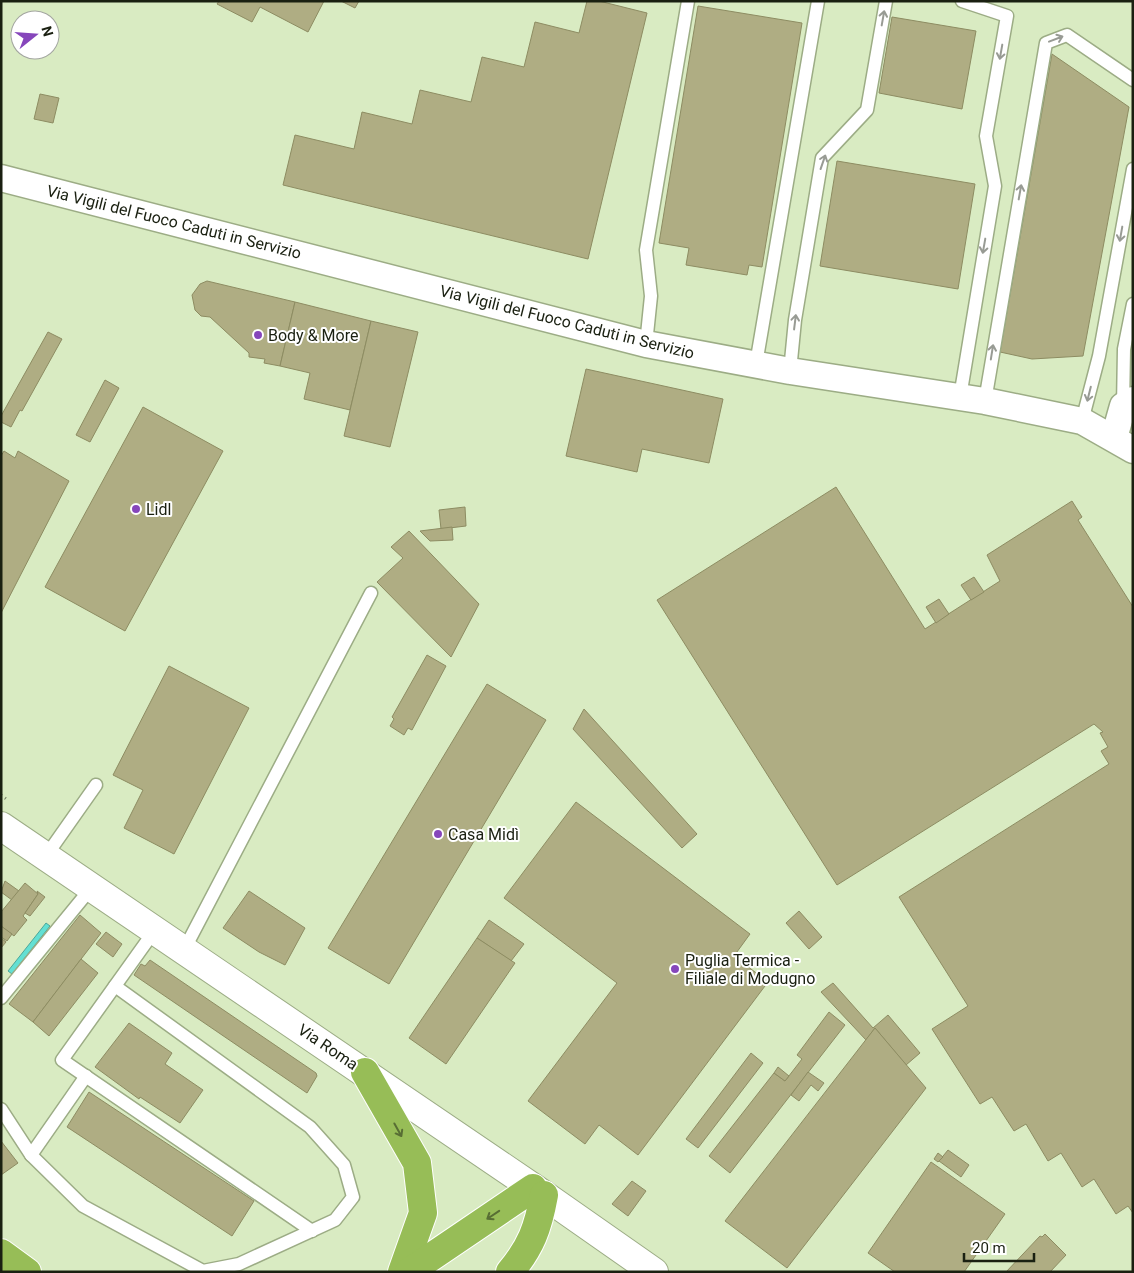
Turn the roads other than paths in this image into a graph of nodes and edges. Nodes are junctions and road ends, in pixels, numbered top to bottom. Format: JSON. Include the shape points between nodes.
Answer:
{"nodes":[{"id":1,"x":688,"y":1,"type":"edge"},
{"id":2,"x":818,"y":1,"type":"edge"},
{"id":3,"x":886,"y":1,"type":"edge"},
{"id":4,"x":962,"y":1,"type":"edge"},
{"id":5,"x":1133,"y":80,"type":"edge"},
{"id":6,"x":1133,"y":169,"type":"edge"},
{"id":7,"x":1,"y":178,"type":"edge"},
{"id":8,"x":1133,"y":304,"type":"edge"},
{"id":9,"x":646,"y":344,"type":"junction"},
{"id":10,"x":756,"y":364,"type":"junction"},
{"id":11,"x":790,"y":371,"type":"junction"},
{"id":12,"x":972,"y":399,"type":"junction"},
{"id":13,"x":1128,"y":403,"type":"edge"},
{"id":14,"x":1082,"y":421,"type":"junction"},
{"id":15,"x":1123,"y":444,"type":"edge"},
{"id":16,"x":371,"y":593,"type":"dead end"},
{"id":17,"x":96,"y":785,"type":"dead end"},
{"id":18,"x":1,"y":826,"type":"edge"},
{"id":19,"x":46,"y":856,"type":"junction"},
{"id":20,"x":92,"y":887,"type":"junction"},
{"id":21,"x":155,"y":930,"type":"junction"},
{"id":22,"x":184,"y":950,"type":"junction"},
{"id":23,"x":115,"y":986,"type":"junction"},
{"id":24,"x":1,"y":998,"type":"edge"},
{"id":25,"x":365,"y":1072,"type":"junction"},
{"id":26,"x":86,"y":1076,"type":"junction"},
{"id":27,"x":1,"y":1109,"type":"edge"},
{"id":28,"x":30,"y":1155,"type":"junction"},
{"id":29,"x":538,"y":1192,"type":"junction"},
{"id":30,"x":312,"y":1231,"type":"junction"},
{"id":31,"x":1,"y":1253,"type":"edge"},
{"id":32,"x":27,"y":1272,"type":"edge"},
{"id":33,"x":402,"y":1272,"type":"edge"},
{"id":34,"x":410,"y":1272,"type":"edge"},
{"id":35,"x":510,"y":1272,"type":"edge"},
{"id":36,"x":654,"y":1272,"type":"edge"}],
"edges":[{"from":1,"to":9,"type":"lane","via":[[646,250],[651,296]]},
{"from":2,"to":10,"type":"lane"},
{"from":11,"to":3,"type":"lane","one_way":true,"via":[[795,320],[822,158],[867,110]]},
{"from":4,"to":12,"type":"lane","one_way":true,"via":[[1007,16],[986,136],[995,186]]},
{"from":12,"to":5,"type":"lane","one_way":true,"via":[[1046,43],[1067,35]]},
{"from":6,"to":14,"type":"lane","one_way":true,"via":[[1099,356]]},
{"from":7,"to":9,"type":"street","name":"Via Vigili del Fuoco Caduti in Servizio"},
{"from":8,"to":13,"type":"lane","via":[[1124,349]]},
{"from":9,"to":10,"type":"street","name":"Via Vigili del Fuoco Caduti in Servizio"},
{"from":10,"to":11,"type":"street","name":"Via Vigili del Fuoco Caduti in Servizio"},
{"from":11,"to":12,"type":"street","name":"Via Vigili del Fuoco Caduti in Servizio"},
{"from":12,"to":14,"type":"street","name":"Via Vigili del Fuoco Caduti in Servizio"},
{"from":13,"to":15,"type":"street"},
{"from":14,"to":15,"type":"street","name":"Via Vigili del Fuoco Caduti in Servizio"},
{"from":16,"to":22,"type":"lane"},
{"from":17,"to":19,"type":"lane"},
{"from":18,"to":19,"type":"main road","name":"Via Roma"},
{"from":19,"to":20,"type":"main road","name":"Via Roma"},
{"from":20,"to":21,"type":"main road","name":"Via Roma"},
{"from":20,"to":24,"type":"lane"},
{"from":21,"to":22,"type":"main road","name":"Via Roma"},
{"from":21,"to":23,"type":"lane"},
{"from":22,"to":25,"type":"main road","name":"Via Roma"},
{"from":23,"to":26,"type":"lane","via":[[62,1060]]},
{"from":23,"to":30,"type":"lane","via":[[310,1127],[344,1165],[353,1197],[335,1220]]},
{"from":25,"to":29,"type":"main road","name":"Via Roma"},
{"from":25,"to":33,"type":"highway","one_way":true,"via":[[417,1163],[423,1213]]},
{"from":26,"to":28,"type":"lane"},
{"from":26,"to":30,"type":"lane"},
{"from":27,"to":28,"type":"lane"},
{"from":28,"to":30,"type":"lane","via":[[83,1206],[203,1271],[239,1264]]},
{"from":29,"to":34,"type":"highway","one_way":true},
{"from":29,"to":35,"type":"highway","via":[[538,1227],[526,1253]]},
{"from":29,"to":36,"type":"main road","name":"Via Roma"},
{"from":31,"to":32,"type":"highway"}]}
